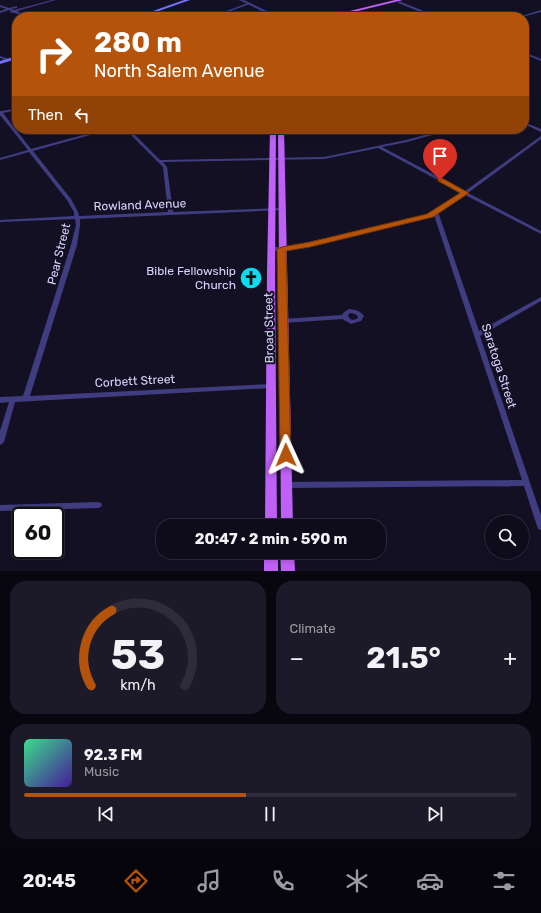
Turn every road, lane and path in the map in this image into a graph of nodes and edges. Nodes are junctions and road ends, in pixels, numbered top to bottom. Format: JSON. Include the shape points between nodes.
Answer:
{"nodes":[{"id":1,"x":42,"y":0,"type":"edge"},
{"id":2,"x":55,"y":0,"type":"edge"},
{"id":3,"x":188,"y":0,"type":"edge"},
{"id":4,"x":241,"y":0,"type":"edge"},
{"id":5,"x":410,"y":0,"type":"edge"},
{"id":6,"x":397,"y":1,"type":"edge"},
{"id":7,"x":249,"y":4,"type":"junction"},
{"id":8,"x":0,"y":7,"type":"edge"},
{"id":9,"x":10,"y":11,"type":"junction"},
{"id":10,"x":541,"y":11,"type":"edge"},
{"id":11,"x":0,"y":12,"type":"edge"},
{"id":12,"x":13,"y":12,"type":"edge"},
{"id":13,"x":153,"y":12,"type":"edge"},
{"id":14,"x":226,"y":12,"type":"edge"},
{"id":15,"x":266,"y":12,"type":"edge"},
{"id":16,"x":349,"y":12,"type":"edge"},
{"id":17,"x":356,"y":12,"type":"edge"},
{"id":18,"x":423,"y":12,"type":"edge"},
{"id":19,"x":529,"y":14,"type":"edge"},
{"id":20,"x":541,"y":54,"type":"edge"},
{"id":21,"x":529,"y":55,"type":"edge"},
{"id":22,"x":0,"y":57,"type":"edge"},
{"id":23,"x":534,"y":57,"type":"junction"},
{"id":24,"x":541,"y":60,"type":"edge"},
{"id":25,"x":3,"y":61,"type":"edge"},
{"id":26,"x":12,"y":110,"type":"edge"},
{"id":27,"x":0,"y":113,"type":"edge"},
{"id":28,"x":529,"y":124,"type":"edge"},
{"id":29,"x":12,"y":128,"type":"edge"},
{"id":30,"x":540,"y":130,"type":"edge"},
{"id":31,"x":17,"y":134,"type":"edge"},
{"id":32,"x":92,"y":134,"type":"edge"},
{"id":33,"x":132,"y":134,"type":"edge"},
{"id":34,"x":274,"y":134,"type":"edge"},
{"id":35,"x":280,"y":134,"type":"edge"},
{"id":36,"x":432,"y":134,"type":"edge"},
{"id":37,"x":541,"y":137,"type":"edge"},
{"id":38,"x":379,"y":147,"type":"junction"},
{"id":39,"x":30,"y":151,"type":"junction"},
{"id":40,"x":0,"y":159,"type":"edge"},
{"id":41,"x":277,"y":160,"type":"junction"},
{"id":42,"x":160,"y":161,"type":"junction"},
{"id":43,"x":465,"y":193,"type":"junction"},
{"id":44,"x":277,"y":210,"type":"junction"},
{"id":45,"x":436,"y":213,"type":"junction"},
{"id":46,"x":171,"y":214,"type":"junction"},
{"id":47,"x":78,"y":218,"type":"junction"},
{"id":48,"x":0,"y":221,"type":"edge"},
{"id":49,"x":541,"y":233,"type":"edge"},
{"id":50,"x":277,"y":249,"type":"junction"},
{"id":51,"x":541,"y":299,"type":"edge"},
{"id":52,"x":345,"y":317,"type":"dead end"},
{"id":53,"x":283,"y":321,"type":"junction"},
{"id":54,"x":477,"y":335,"type":"junction"},
{"id":55,"x":271,"y":386,"type":"junction"},
{"id":56,"x":26,"y":398,"type":"junction"},
{"id":57,"x":14,"y":399,"type":"junction"},
{"id":58,"x":0,"y":400,"type":"edge"},
{"id":59,"x":0,"y":442,"type":"edge"},
{"id":60,"x":526,"y":483,"type":"junction"},
{"id":61,"x":286,"y":485,"type":"junction"},
{"id":62,"x":98,"y":505,"type":"dead end"},
{"id":63,"x":0,"y":508,"type":"edge"},
{"id":64,"x":271,"y":519,"type":"edge"},
{"id":65,"x":287,"y":519,"type":"edge"},
{"id":66,"x":541,"y":526,"type":"edge"},
{"id":67,"x":271,"y":559,"type":"edge"},
{"id":68,"x":287,"y":559,"type":"edge"},
{"id":69,"x":271,"y":571,"type":"edge"},
{"id":70,"x":288,"y":571,"type":"edge"}],
"edges":[{"from":1,"to":9,"type":"street"},
{"from":2,"to":9,"type":"street"},
{"from":3,"to":13,"type":"main road"},
{"from":4,"to":7,"type":"street"},
{"from":5,"to":6,"type":"main road"},
{"from":6,"to":16,"type":"main road"},
{"from":6,"to":17,"type":"main road"},
{"from":6,"to":18,"type":"street"},
{"from":7,"to":14,"type":"street"},
{"from":7,"to":15,"type":"street"},
{"from":8,"to":9,"type":"street"},
{"from":9,"to":11,"type":"street"},
{"from":9,"to":12,"type":"street"},
{"from":10,"to":19,"type":"street"},
{"from":20,"to":23,"type":"street"},
{"from":21,"to":23,"type":"street"},
{"from":22,"to":25,"type":"street"},
{"from":23,"to":24,"type":"street"},
{"from":26,"to":27,"type":"street"},
{"from":27,"to":29,"type":"street","name":"Pear Street"},
{"from":28,"to":30,"type":"street"},
{"from":31,"to":39,"type":"street","name":"Pear Street"},
{"from":32,"to":39,"type":"street"},
{"from":33,"to":42,"type":"street"},
{"from":34,"to":41,"type":"main road","name":"Broad Street"},
{"from":35,"to":41,"type":"main road","name":"Broad Street"},
{"from":36,"to":38,"type":"street"},
{"from":37,"to":43,"type":"street"},
{"from":38,"to":41,"type":"street","via":[[324,158]]},
{"from":38,"to":43,"type":"street"},
{"from":39,"to":40,"type":"street"},
{"from":39,"to":47,"type":"street","name":"Pear Street","via":[[69,200]]},
{"from":41,"to":42,"type":"street"},
{"from":41,"to":44,"type":"main road","name":"Broad Street"},
{"from":42,"to":46,"type":"street","via":[[167,173]]},
{"from":43,"to":45,"type":"street"},
{"from":43,"to":49,"type":"street"},
{"from":44,"to":46,"type":"street","name":"Rowland Avenue"},
{"from":44,"to":50,"type":"main road","name":"Broad Street"},
{"from":45,"to":50,"type":"street","via":[[310,244]]},
{"from":45,"to":54,"type":"street","name":"Saratoga Street"},
{"from":46,"to":47,"type":"street","name":"Rowland Avenue"},
{"from":47,"to":48,"type":"street","name":"Rowland Avenue"},
{"from":47,"to":56,"type":"street","name":"Pear Street","via":[[70,260]]},
{"from":50,"to":53,"type":"main road","name":"Broad Street"},
{"from":50,"to":55,"type":"main road","name":"Broad Street"},
{"from":51,"to":54,"type":"street"},
{"from":52,"to":53,"type":"street"},
{"from":53,"to":61,"type":"main road","name":"Broad Street"},
{"from":54,"to":60,"type":"street","name":"Saratoga Street"},
{"from":55,"to":56,"type":"street","name":"Corbett Street"},
{"from":55,"to":64,"type":"main road","name":"Broad Street"},
{"from":56,"to":57,"type":"street","name":"Corbett Street"},
{"from":57,"to":58,"type":"street","name":"Corbett Street"},
{"from":57,"to":59,"type":"street"},
{"from":60,"to":61,"type":"street"},
{"from":60,"to":66,"type":"street","name":"Saratoga Street"},
{"from":61,"to":65,"type":"main road","name":"Broad Street"},
{"from":62,"to":63,"type":"street"},
{"from":67,"to":69,"type":"main road"},
{"from":68,"to":70,"type":"main road"}]}
